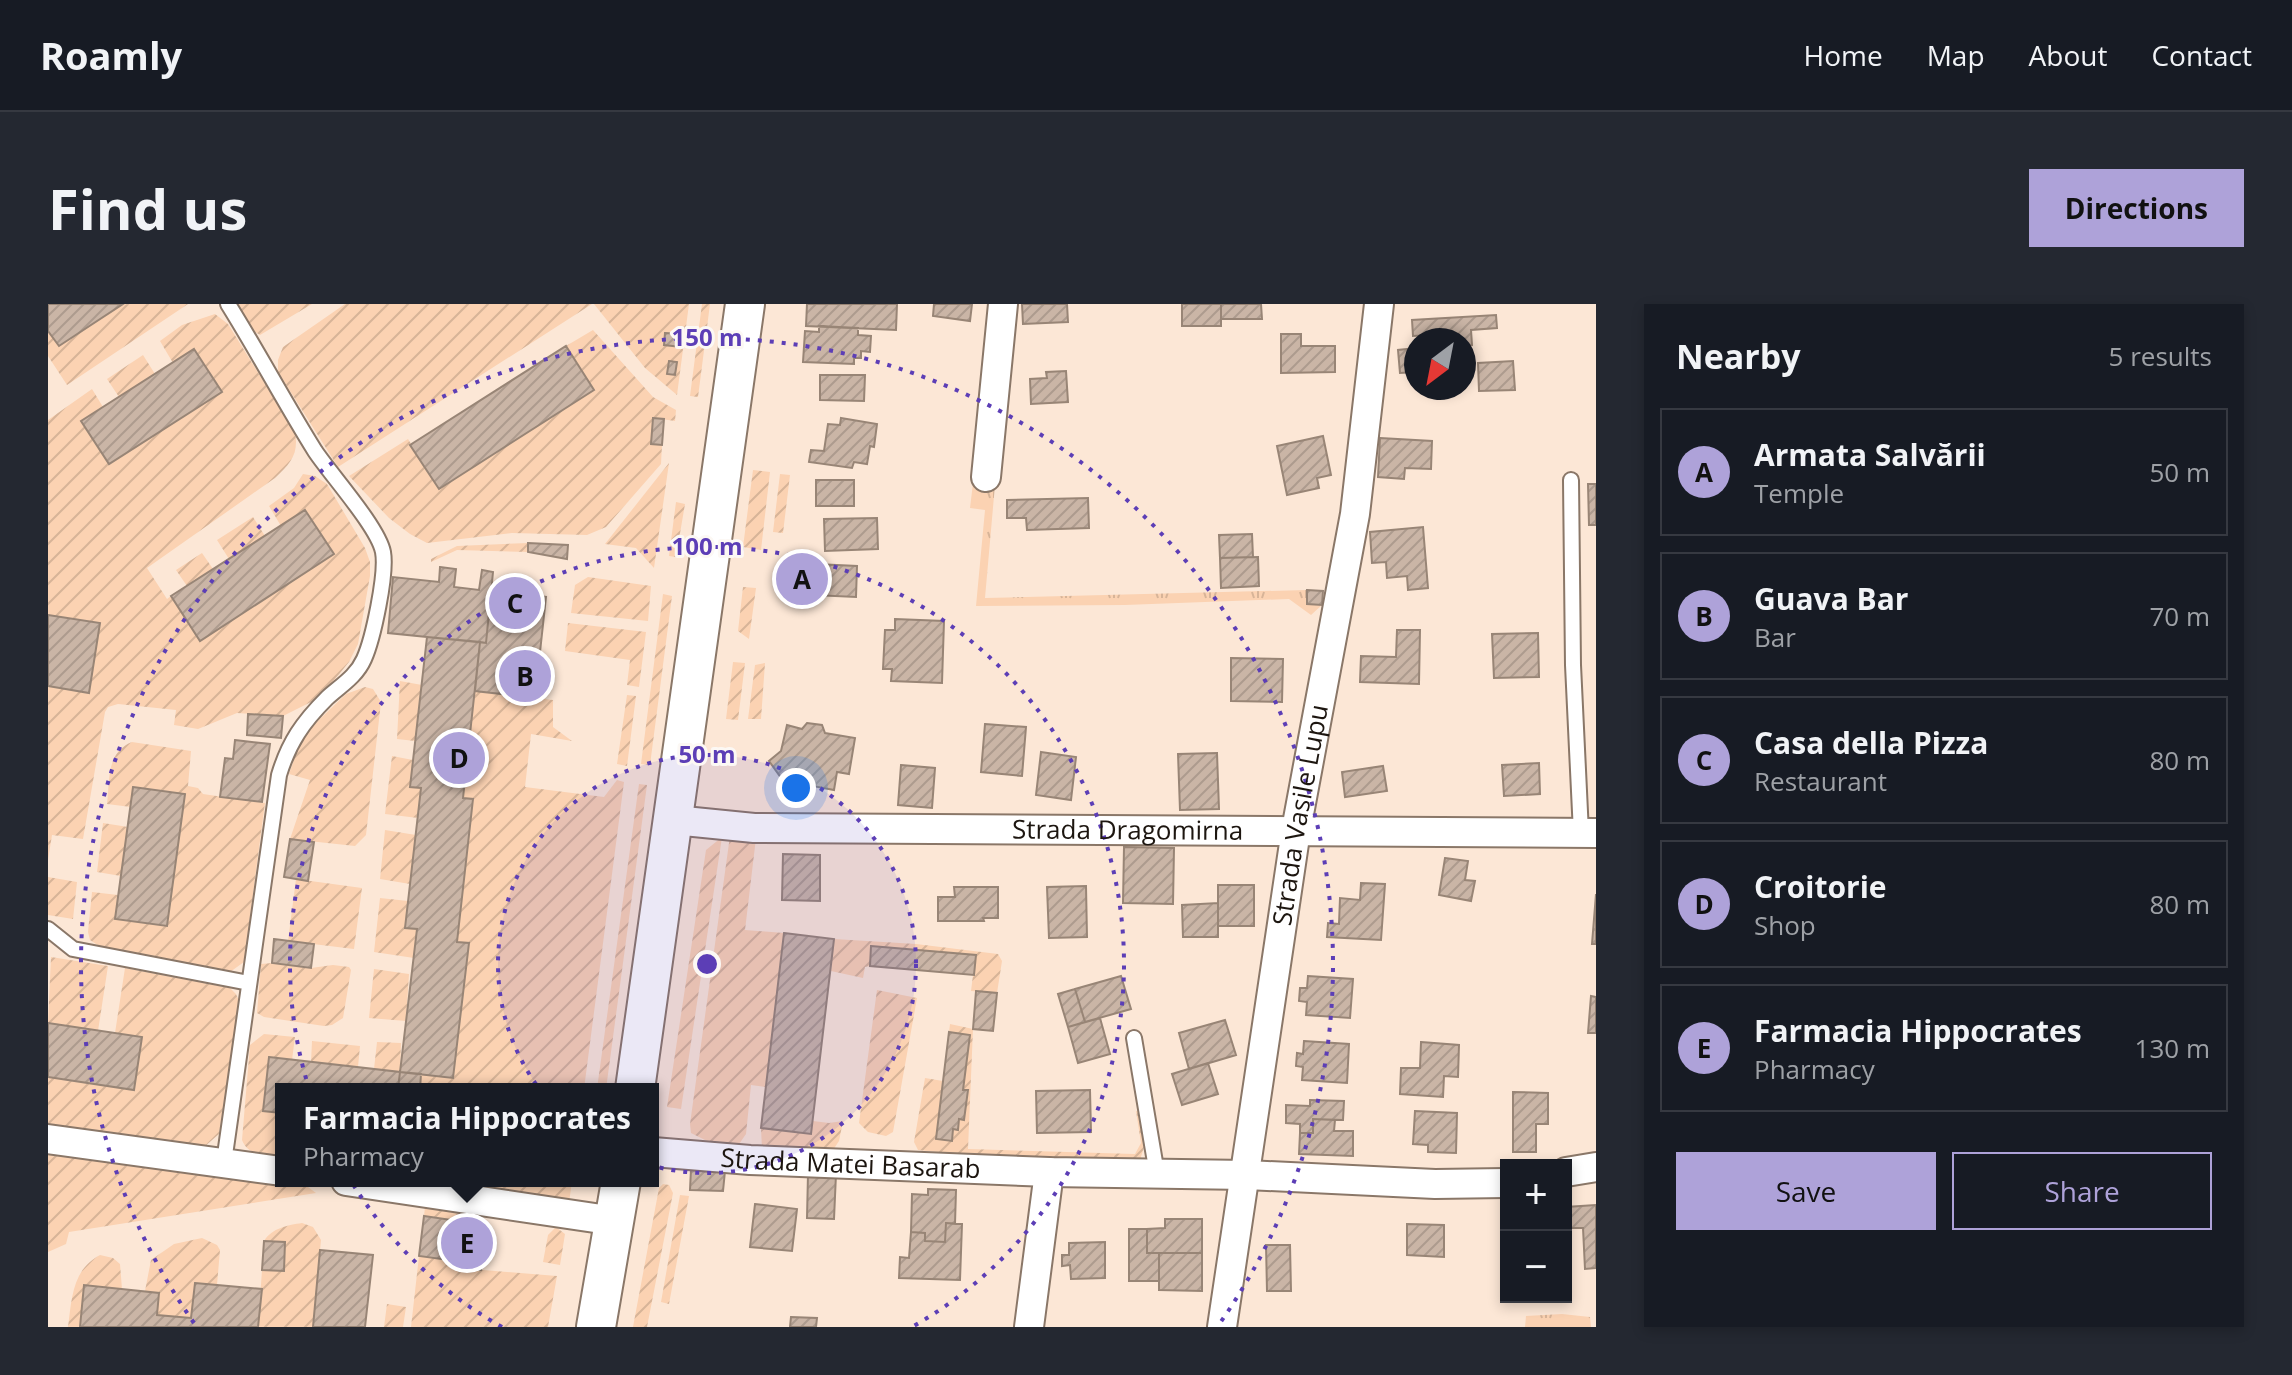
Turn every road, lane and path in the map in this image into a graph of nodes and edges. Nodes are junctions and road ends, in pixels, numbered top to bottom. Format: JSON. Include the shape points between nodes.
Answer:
{"nodes":[{"id":1,"x":228,"y":304,"type":"edge"},
{"id":2,"x":745,"y":304,"type":"edge"},
{"id":3,"x":1003,"y":304,"type":"edge"},
{"id":4,"x":1379,"y":304,"type":"edge"},
{"id":5,"x":986,"y":477,"type":"dead end"},
{"id":6,"x":1571,"y":480,"type":"dead end"},
{"id":7,"x":674,"y":820,"type":"junction"},
{"id":8,"x":1296,"y":830,"type":"junction"},
{"id":9,"x":1588,"y":833,"type":"edge"},
{"id":10,"x":48,"y":929,"type":"edge"},
{"id":11,"x":249,"y":983,"type":"junction"},
{"id":12,"x":1134,"y":1038,"type":"dead end"},
{"id":13,"x":636,"y":1083,"type":"edge"},
{"id":14,"x":48,"y":1139,"type":"edge"},
{"id":15,"x":659,"y":1152,"type":"edge"},
{"id":16,"x":224,"y":1162,"type":"junction"},
{"id":17,"x":1596,"y":1167,"type":"edge"},
{"id":18,"x":275,"y":1170,"type":"edge"},
{"id":19,"x":1572,"y":1171,"type":"edge"},
{"id":20,"x":1049,"y":1172,"type":"junction"},
{"id":21,"x":1157,"y":1174,"type":"junction"},
{"id":22,"x":1247,"y":1175,"type":"junction"},
{"id":23,"x":1500,"y":1183,"type":"edge"},
{"id":24,"x":386,"y":1187,"type":"edge"},
{"id":25,"x":620,"y":1187,"type":"edge"},
{"id":26,"x":615,"y":1221,"type":"junction"},
{"id":27,"x":596,"y":1327,"type":"edge"},
{"id":28,"x":1029,"y":1327,"type":"edge"},
{"id":29,"x":1222,"y":1327,"type":"edge"}],
"edges":[{"from":1,"to":11,"type":"lane","via":[[383,552],[365,657],[287,747]]},
{"from":2,"to":7,"type":"main road"},
{"from":3,"to":5,"type":"street"},
{"from":4,"to":8,"type":"street","name":"Strada Vasile Lupu","via":[[1355,514]]},
{"from":6,"to":9,"type":"lane","name":"Strada Dragomirna","via":[[1573,665]]},
{"from":7,"to":8,"type":"street","name":"Strada Dragomirna","via":[[754,828]]},
{"from":7,"to":13,"type":"main road"},
{"from":8,"to":9,"type":"street","name":"Strada Dragomirna"},
{"from":8,"to":22,"type":"street","name":"Strada Vasile Lupu"},
{"from":10,"to":11,"type":"lane","via":[[73,949]]},
{"from":11,"to":16,"type":"lane"},
{"from":12,"to":21,"type":"lane"},
{"from":14,"to":16,"type":"street"},
{"from":15,"to":20,"type":"street","name":"Strada Matei Basarab"},
{"from":16,"to":18,"type":"street"},
{"from":17,"to":19,"type":"street"},
{"from":20,"to":21,"type":"street","name":"Strada Matei Basarab"},
{"from":20,"to":28,"type":"street"},
{"from":21,"to":22,"type":"street","name":"Strada Matei Basarab"},
{"from":22,"to":23,"type":"street","name":"Strada Matei Basarab"},
{"from":22,"to":29,"type":"street","name":"Strada Vasile Lupu"},
{"from":24,"to":26,"type":"street"},
{"from":25,"to":26,"type":"main road"},
{"from":26,"to":27,"type":"main road"}]}
